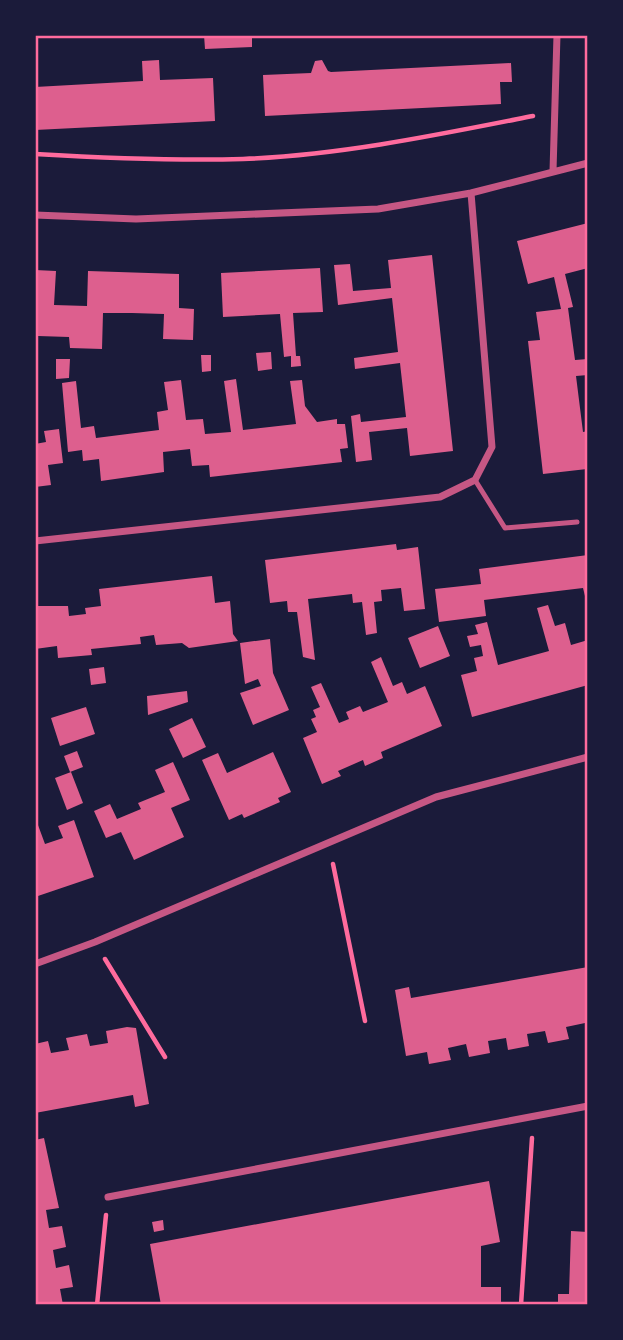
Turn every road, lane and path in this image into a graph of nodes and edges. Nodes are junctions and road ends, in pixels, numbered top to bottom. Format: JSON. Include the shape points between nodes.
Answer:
{"nodes":[{"id":1,"x":557,"y":35,"type":"edge"},
{"id":2,"x":555,"y":111,"type":"junction"},
{"id":3,"x":35,"y":154,"type":"edge"},
{"id":4,"x":588,"y":163,"type":"edge"},
{"id":5,"x":553,"y":171,"type":"junction"},
{"id":6,"x":471,"y":193,"type":"junction"},
{"id":7,"x":35,"y":215,"type":"edge"},
{"id":8,"x":475,"y":480,"type":"junction"},
{"id":9,"x":577,"y":522,"type":"dead end"},
{"id":10,"x":35,"y":541,"type":"edge"},
{"id":11,"x":588,"y":757,"type":"edge"},
{"id":12,"x":329,"y":843,"type":"junction"},
{"id":13,"x":95,"y":942,"type":"junction"},
{"id":14,"x":35,"y":964,"type":"edge"},
{"id":15,"x":365,"y":1021,"type":"dead end"},
{"id":16,"x":165,"y":1056,"type":"dead end"},
{"id":17,"x":588,"y":1106,"type":"edge"},
{"id":18,"x":534,"y":1116,"type":"junction"},
{"id":19,"x":108,"y":1197,"type":"joint"},
{"id":20,"x":97,"y":1305,"type":"edge"},
{"id":21,"x":522,"y":1305,"type":"edge"}],
"edges":[{"from":1,"to":2,"type":"street"},
{"from":2,"to":3,"type":"path","via":[[399,143],[245,159]]},
{"from":2,"to":5,"type":"street"},
{"from":4,"to":5,"type":"street"},
{"from":5,"to":6,"type":"street"},
{"from":6,"to":7,"type":"street","via":[[378,209],[136,219]]},
{"from":6,"to":8,"type":"street","via":[[492,447]]},
{"from":8,"to":9,"type":"lane","via":[[505,528]]},
{"from":8,"to":10,"type":"street","via":[[440,497]]},
{"from":11,"to":12,"type":"street","via":[[436,797]]},
{"from":12,"to":13,"type":"street"},
{"from":12,"to":15,"type":"path"},
{"from":13,"to":14,"type":"street"},
{"from":13,"to":16,"type":"path"},
{"from":17,"to":18,"type":"street"},
{"from":18,"to":19,"type":"street"},
{"from":18,"to":21,"type":"path"},
{"from":19,"to":20,"type":"path"}]}
